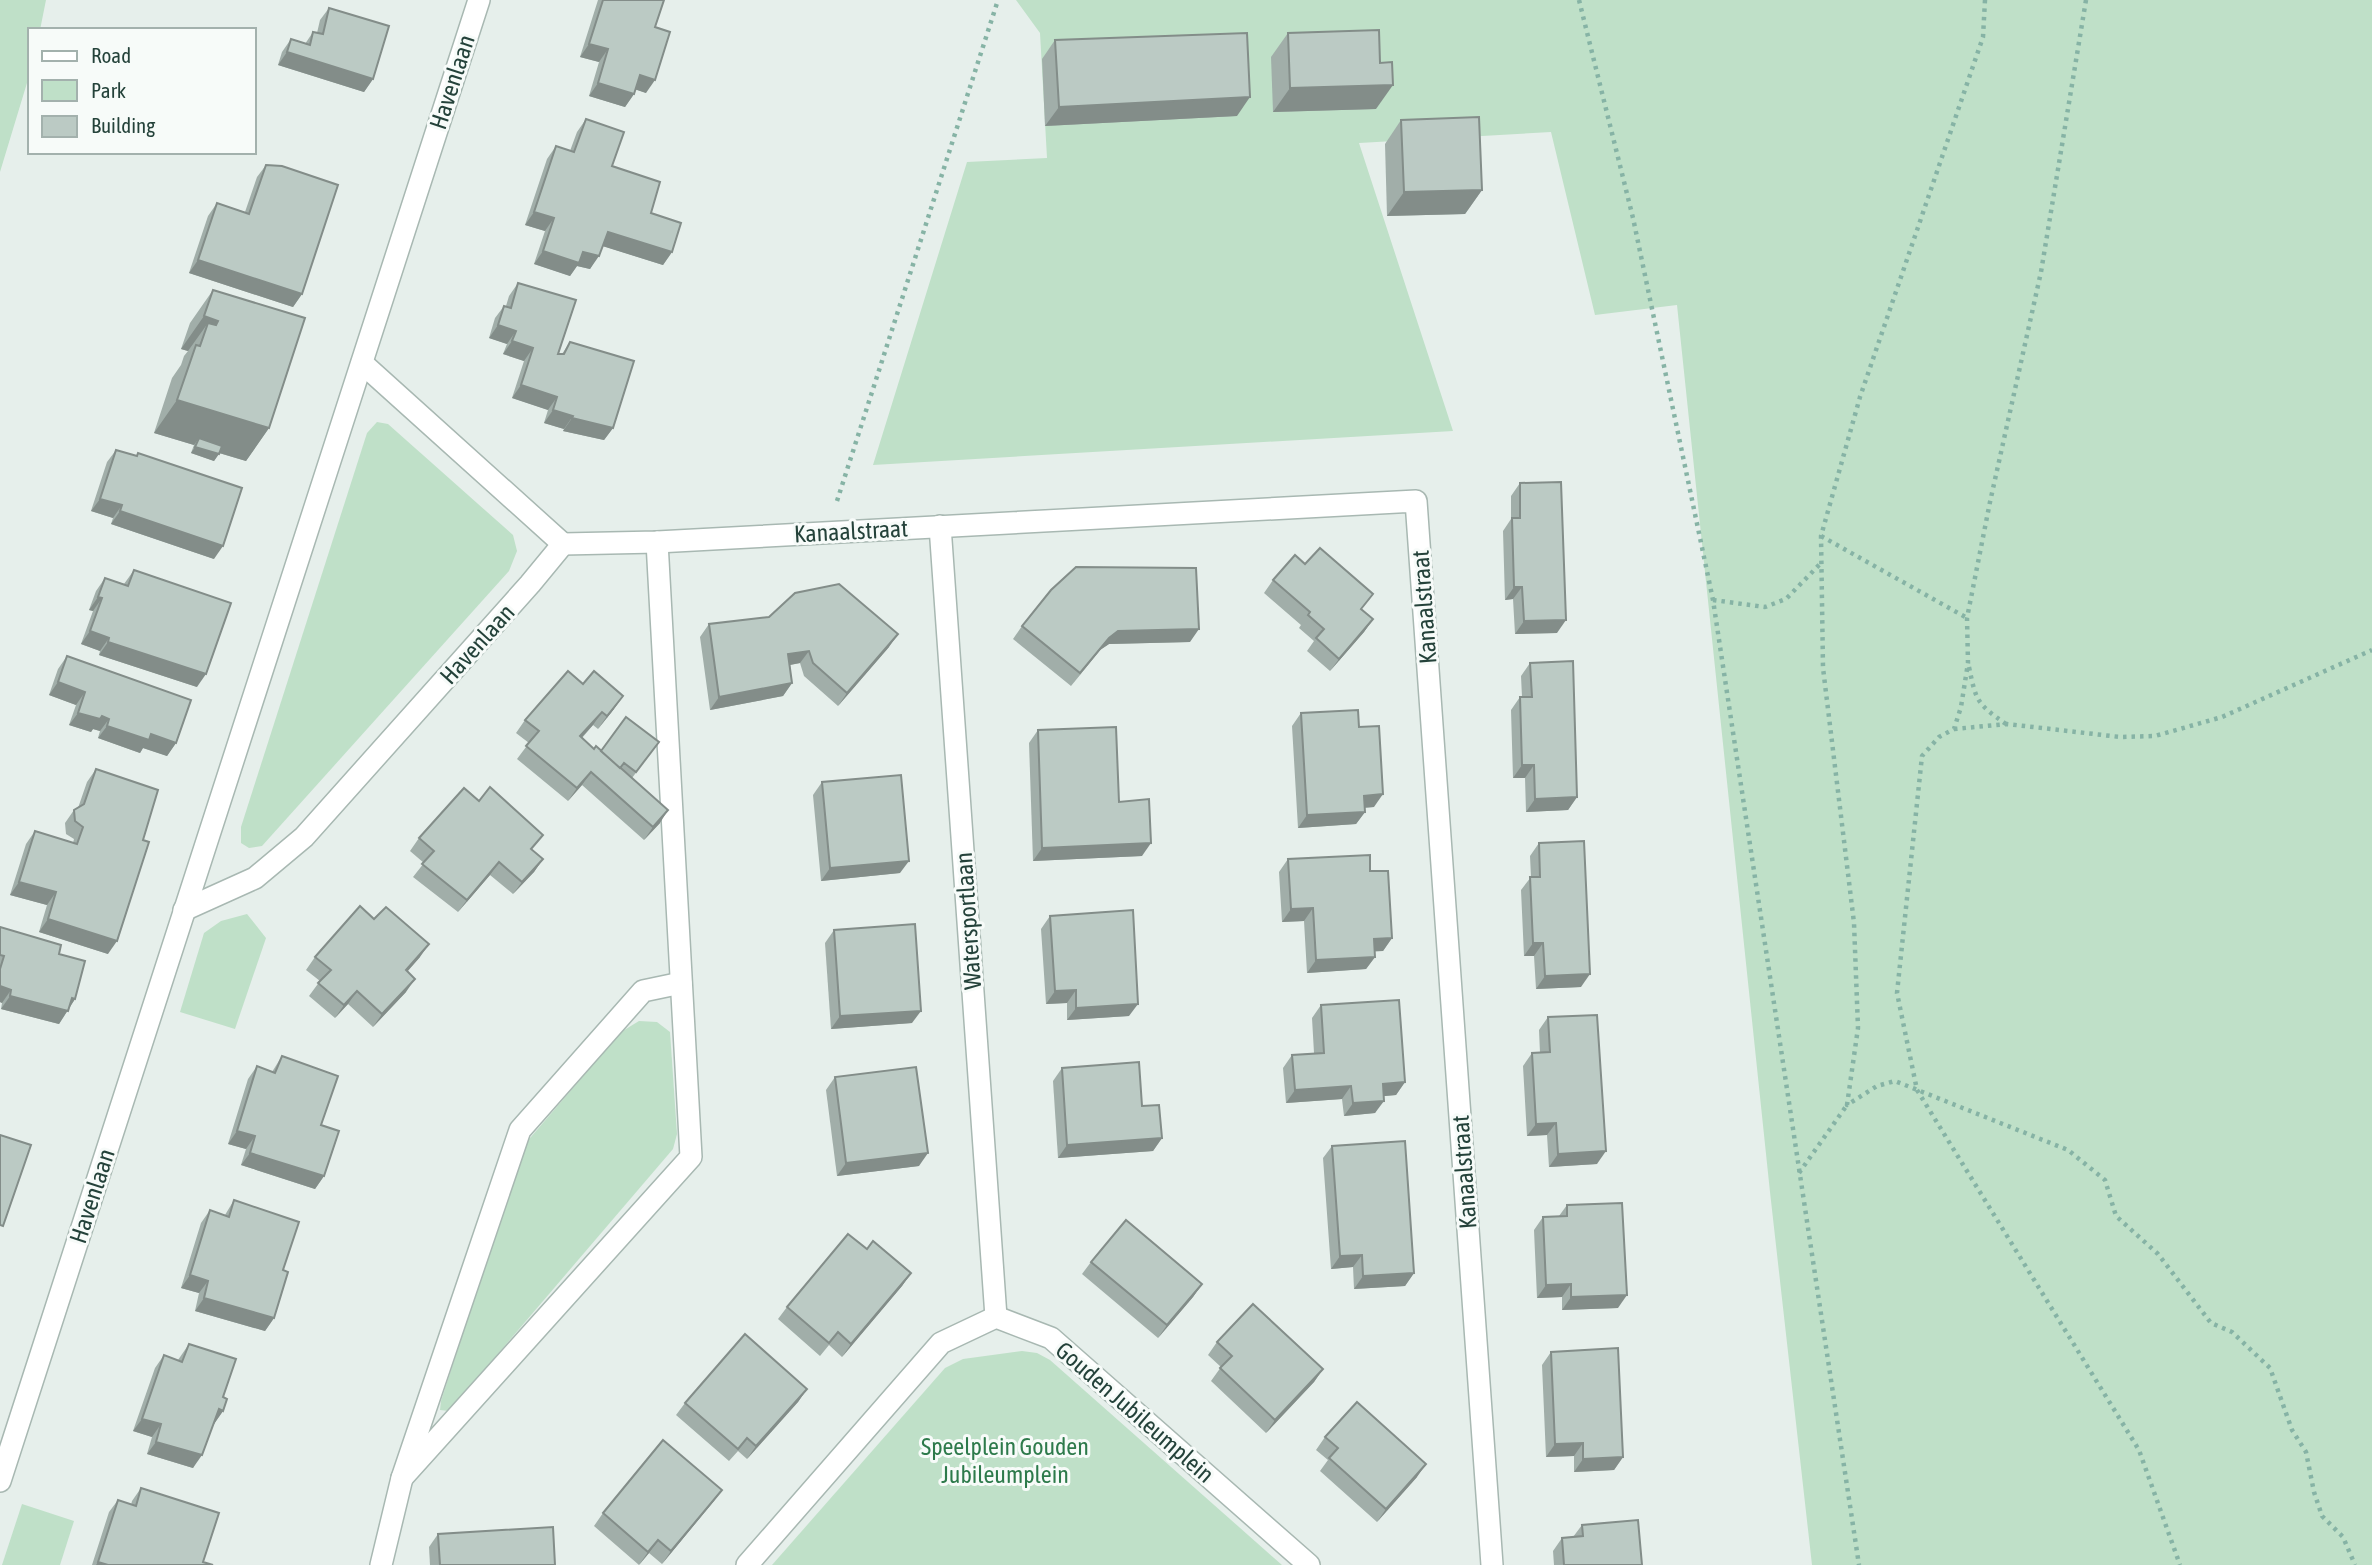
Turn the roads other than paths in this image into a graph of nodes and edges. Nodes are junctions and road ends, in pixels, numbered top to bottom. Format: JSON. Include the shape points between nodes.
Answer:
{"nodes":[{"id":1,"x":479,"y":0,"type":"edge"},
{"id":2,"x":362,"y":363,"type":"junction"},
{"id":3,"x":940,"y":526,"type":"junction"},
{"id":4,"x":657,"y":542,"type":"junction"},
{"id":5,"x":562,"y":544,"type":"junction"},
{"id":6,"x":184,"y":910,"type":"junction"},
{"id":7,"x":681,"y":983,"type":"junction"},
{"id":8,"x":996,"y":1317,"type":"junction"},
{"id":9,"x":402,"y":1478,"type":"junction"},
{"id":10,"x":0,"y":1481,"type":"edge"},
{"id":11,"x":381,"y":1565,"type":"edge"},
{"id":12,"x":747,"y":1565,"type":"edge"},
{"id":13,"x":1309,"y":1565,"type":"edge"},
{"id":14,"x":1492,"y":1565,"type":"edge"}],
"edges":[{"from":1,"to":2,"type":"street","name":"Havenlaan"},
{"from":2,"to":5,"type":"street"},
{"from":2,"to":6,"type":"street","name":"Havenlaan"},
{"from":3,"to":4,"type":"street","name":"Kanaalstraat"},
{"from":3,"to":8,"type":"street","name":"Watersportlaan"},
{"from":3,"to":14,"type":"street","name":"Kanaalstraat","via":[[1416,501]]},
{"from":4,"to":5,"type":"street","name":"Kanaalstraat"},
{"from":4,"to":7,"type":"street"},
{"from":5,"to":6,"type":"street","name":"Havenlaan","via":[[304,837],[255,878]]},
{"from":6,"to":10,"type":"street","name":"Havenlaan"},
{"from":7,"to":9,"type":"street","via":[[643,991],[520,1130]]},
{"from":7,"to":9,"type":"street","via":[[691,1157]]},
{"from":8,"to":12,"type":"street","via":[[941,1343]]},
{"from":8,"to":13,"type":"street","name":"Gouden Jubileumplein","via":[[1051,1338]]},
{"from":9,"to":11,"type":"street"}]}
